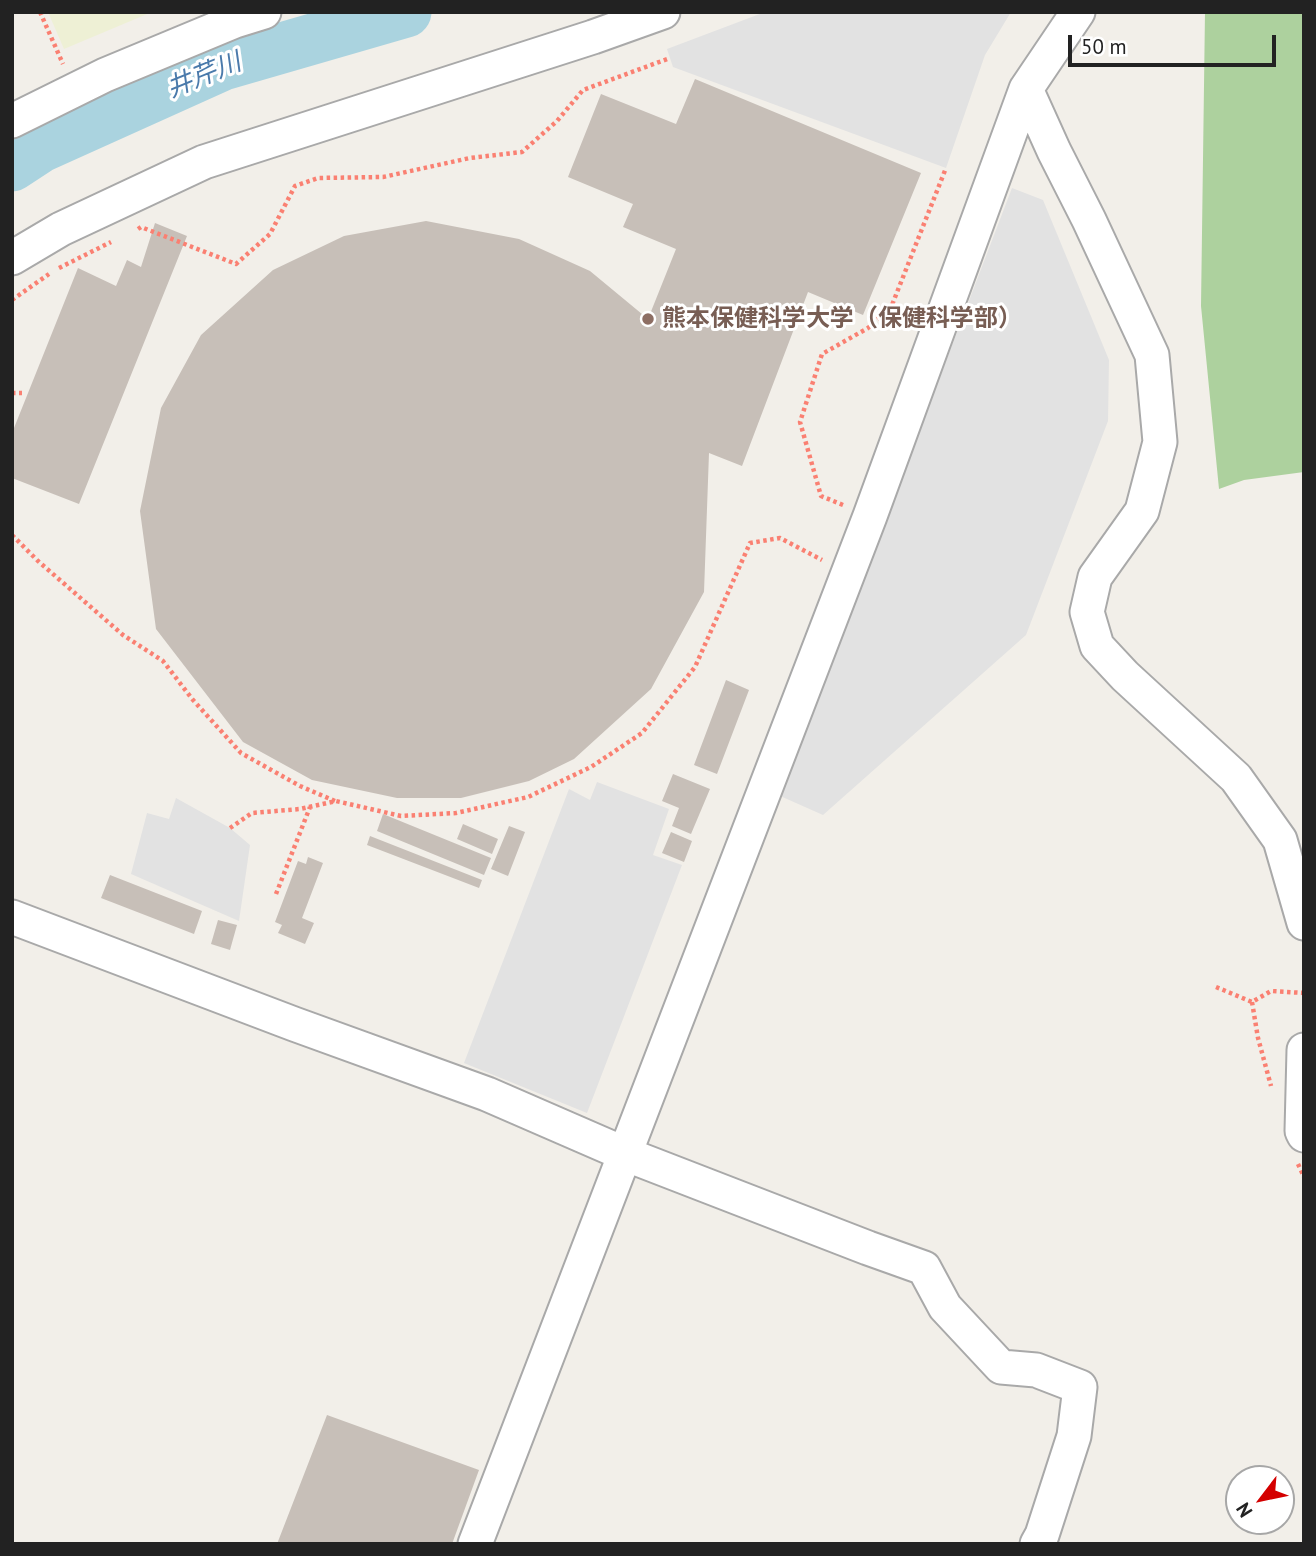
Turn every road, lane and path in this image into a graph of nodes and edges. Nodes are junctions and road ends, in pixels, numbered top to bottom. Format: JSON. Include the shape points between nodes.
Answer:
{"nodes":[{"id":1,"x":40,"y":12,"type":"edge"},
{"id":2,"x":264,"y":12,"type":"edge"},
{"id":3,"x":663,"y":12,"type":"edge"},
{"id":4,"x":1078,"y":12,"type":"edge"},
{"id":5,"x":670,"y":58,"type":"dead end"},
{"id":6,"x":1027,"y":89,"type":"junction"},
{"id":7,"x":74,"y":90,"type":"junction"},
{"id":8,"x":12,"y":121,"type":"edge"},
{"id":9,"x":946,"y":168,"type":"dead end"},
{"id":10,"x":128,"y":234,"type":"dead end"},
{"id":11,"x":116,"y":240,"type":"dead end"},
{"id":12,"x":12,"y":258,"type":"edge"},
{"id":13,"x":12,"y":300,"type":"edge"},
{"id":14,"x":12,"y":393,"type":"edge"},
{"id":15,"x":22,"y":393,"type":"dead end"},
{"id":16,"x":870,"y":516,"type":"junction"},
{"id":17,"x":12,"y":535,"type":"edge"},
{"id":18,"x":848,"y":573,"type":"junction"},
{"id":19,"x":336,"y":801,"type":"junction"},
{"id":20,"x":310,"y":806,"type":"junction"},
{"id":21,"x":230,"y":828,"type":"dead end"},
{"id":22,"x":276,"y":894,"type":"dead end"},
{"id":23,"x":12,"y":917,"type":"edge"},
{"id":24,"x":1304,"y":923,"type":"edge"},
{"id":25,"x":1216,"y":987,"type":"dead end"},
{"id":26,"x":1304,"y":993,"type":"edge"},
{"id":27,"x":1304,"y":1050,"type":"edge"},
{"id":28,"x":1304,"y":1135,"type":"edge"},
{"id":29,"x":625,"y":1154,"type":"junction"},
{"id":30,"x":475,"y":1544,"type":"edge"},
{"id":31,"x":1037,"y":1544,"type":"edge"}],
"edges":[{"from":1,"to":7,"type":"path"},
{"from":2,"to":7,"type":"street"},
{"from":3,"to":12,"type":"street","via":[[204,162],[61,229]]},
{"from":4,"to":6,"type":"street"},
{"from":5,"to":10,"type":"path","via":[[583,90],[522,152],[383,177],[318,178],[295,186],[270,234],[236,264],[141,227]]},
{"from":6,"to":16,"type":"street"},
{"from":6,"to":24,"type":"street","via":[[1152,355],[1160,442],[1143,511],[1095,577],[1087,612],[1097,646],[1236,778],[1280,841]]},
{"from":7,"to":8,"type":"street"},
{"from":9,"to":16,"type":"path","via":[[892,305],[869,328],[822,354],[800,422],[821,496]]},
{"from":11,"to":13,"type":"path","via":[[53,271]]},
{"from":14,"to":15,"type":"path"},
{"from":16,"to":18,"type":"street"},
{"from":17,"to":19,"type":"path","via":[[123,635],[163,661],[241,753]]},
{"from":18,"to":19,"type":"path","via":[[780,538],[750,543],[695,667],[642,733],[591,767],[528,797],[456,813],[401,816]]},
{"from":18,"to":29,"type":"street"},
{"from":19,"to":20,"type":"path"},
{"from":20,"to":21,"type":"path","via":[[252,813]]},
{"from":20,"to":22,"type":"path"},
{"from":23,"to":29,"type":"street","via":[[487,1094]]},
{"from":25,"to":26,"type":"path","via":[[1252,1002],[1271,991]]},
{"from":27,"to":28,"type":"street"},
{"from":29,"to":30,"type":"street"},
{"from":29,"to":31,"type":"street","via":[[925,1268],[945,1307],[1001,1367],[1036,1370],[1080,1387],[1074,1436]]}]}
